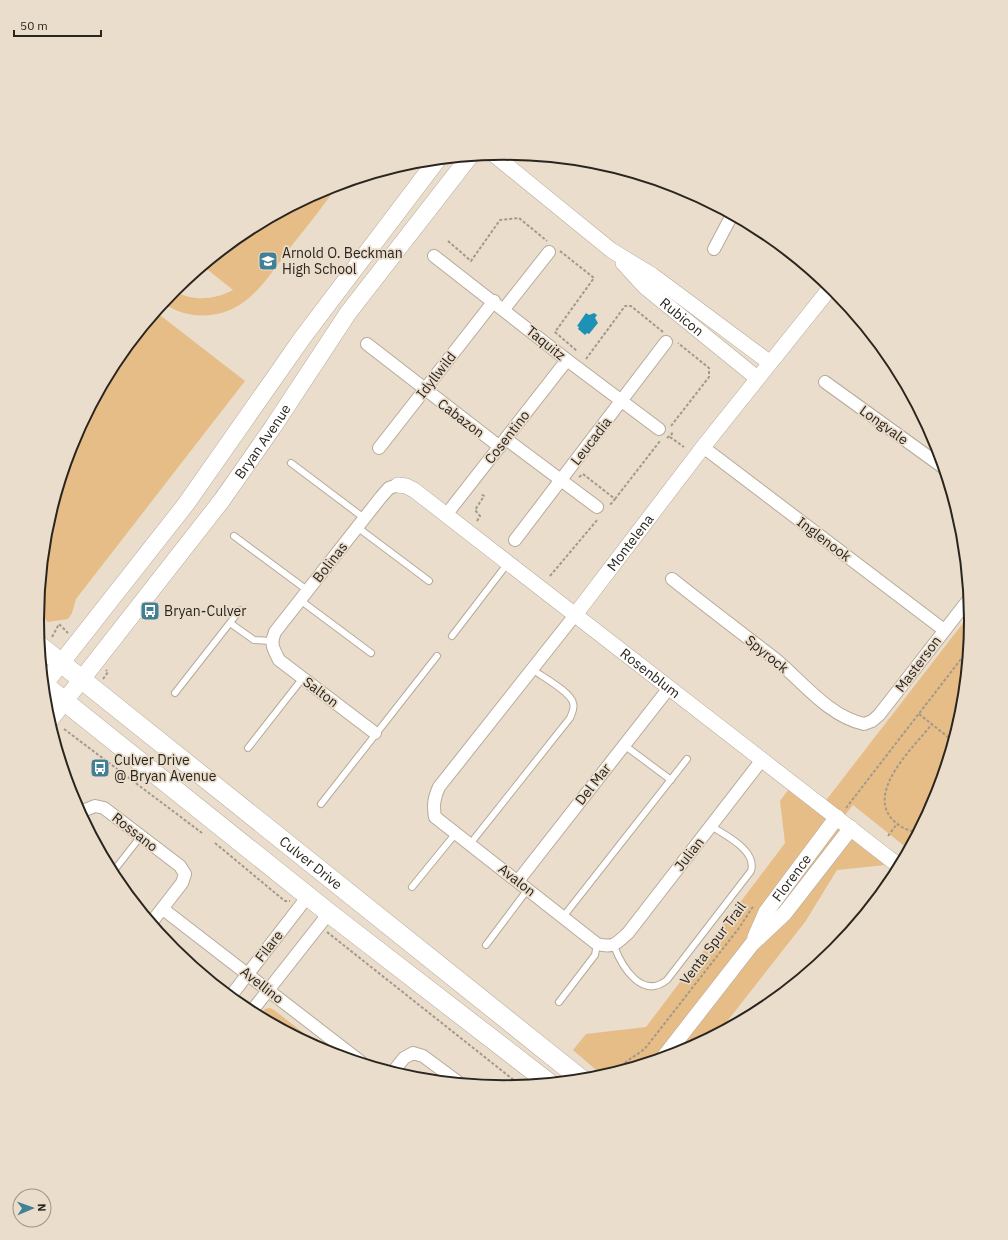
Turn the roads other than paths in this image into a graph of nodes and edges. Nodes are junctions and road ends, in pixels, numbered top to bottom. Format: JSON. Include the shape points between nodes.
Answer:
{"nodes":[{"id":1,"x":501,"y":160,"type":"edge"},
{"id":2,"x":465,"y":162,"type":"edge"},
{"id":3,"x":433,"y":166,"type":"edge"},
{"id":4,"x":730,"y":220,"type":"edge"},
{"id":5,"x":552,"y":247,"type":"road end"},
{"id":6,"x":714,"y":249,"type":"dead end"},
{"id":7,"x":611,"y":250,"type":"junction"},
{"id":8,"x":434,"y":256,"type":"dead end"},
{"id":9,"x":826,"y":293,"type":"edge"},
{"id":10,"x":494,"y":301,"type":"junction"},
{"id":11,"x":504,"y":309,"type":"junction"},
{"id":12,"x":668,"y":338,"type":"road end"},
{"id":13,"x":366,"y":344,"type":"dead end"},
{"id":14,"x":567,"y":360,"type":"junction"},
{"id":15,"x":769,"y":362,"type":"junction"},
{"id":16,"x":757,"y":378,"type":"junction"},
{"id":17,"x":825,"y":382,"type":"dead end"},
{"id":18,"x":425,"y":390,"type":"junction"},
{"id":19,"x":622,"y":401,"type":"junction"},
{"id":20,"x":663,"y":433,"type":"road end"},
{"id":21,"x":503,"y":443,"type":"junction"},
{"id":22,"x":703,"y":447,"type":"junction"},
{"id":23,"x":379,"y":448,"type":"dead end"},
{"id":24,"x":936,"y":462,"type":"edge"},
{"id":25,"x":291,"y":463,"type":"dead end"},
{"id":26,"x":560,"y":480,"type":"junction"},
{"id":27,"x":398,"y":485,"type":"joint"},
{"id":28,"x":601,"y":512,"type":"road end"},
{"id":29,"x":446,"y":515,"type":"junction"},
{"id":30,"x":364,"y":518,"type":"junction"},
{"id":31,"x":356,"y":528,"type":"junction"},
{"id":32,"x":234,"y":536,"type":"dead end"},
{"id":33,"x":515,"y":540,"type":"dead end"},
{"id":34,"x":508,"y":563,"type":"junction"},
{"id":35,"x":672,"y":579,"type":"dead end"},
{"id":36,"x":429,"y":581,"type":"dead end"},
{"id":37,"x":304,"y":595,"type":"junction"},
{"id":38,"x":964,"y":606,"type":"edge"},
{"id":39,"x":240,"y":610,"type":"dead end"},
{"id":40,"x":575,"y":615,"type":"junction"},
{"id":41,"x":230,"y":623,"type":"junction"},
{"id":42,"x":944,"y":630,"type":"junction"},
{"id":43,"x":452,"y":636,"type":"dead end"},
{"id":44,"x":272,"y":644,"type":"junction"},
{"id":45,"x":45,"y":650,"type":"edge"},
{"id":46,"x":371,"y":653,"type":"dead end"},
{"id":47,"x":437,"y":656,"type":"dead end"},
{"id":48,"x":61,"y":663,"type":"junction"},
{"id":49,"x":532,"y":669,"type":"junction"},
{"id":50,"x":82,"y":679,"type":"junction"},
{"id":51,"x":302,"y":679,"type":"junction"},
{"id":52,"x":48,"y":680,"type":"edge"},
{"id":53,"x":668,"y":688,"type":"junction"},
{"id":54,"x":50,"y":689,"type":"edge"},
{"id":55,"x":175,"y":693,"type":"dead end"},
{"id":56,"x":65,"y":701,"type":"junction"},
{"id":57,"x":54,"y":715,"type":"edge"},
{"id":58,"x":864,"y":724,"type":"joint"},
{"id":59,"x":375,"y":733,"type":"junction"},
{"id":60,"x":624,"y":745,"type":"junction"},
{"id":61,"x":248,"y":748,"type":"dead end"},
{"id":62,"x":687,"y":759,"type":"dead end"},
{"id":63,"x":761,"y":761,"type":"junction"},
{"id":64,"x":671,"y":780,"type":"junction"},
{"id":65,"x":433,"y":800,"type":"joint"},
{"id":66,"x":321,"y":804,"type":"dead end"},
{"id":67,"x":85,"y":810,"type":"edge"},
{"id":68,"x":841,"y":813,"type":"junction"},
{"id":69,"x":711,"y":826,"type":"junction"},
{"id":70,"x":851,"y":828,"type":"junction"},
{"id":71,"x":456,"y":833,"type":"junction"},
{"id":72,"x":141,"y":836,"type":"junction"},
{"id":73,"x":470,"y":844,"type":"junction"},
{"id":74,"x":894,"y":862,"type":"edge"},
{"id":75,"x":117,"y":867,"type":"edge"},
{"id":76,"x":518,"y":881,"type":"junction"},
{"id":77,"x":412,"y":887,"type":"dead end"},
{"id":78,"x":528,"y":889,"type":"junction"},
{"id":79,"x":308,"y":896,"type":"junction"},
{"id":80,"x":162,"y":909,"type":"junction"},
{"id":81,"x":328,"y":913,"type":"junction"},
{"id":82,"x":563,"y":917,"type":"junction"},
{"id":83,"x":154,"y":919,"type":"edge"},
{"id":84,"x":597,"y":944,"type":"junction"},
{"id":85,"x":752,"y":944,"type":"junction"},
{"id":86,"x":486,"y":945,"type":"dead end"},
{"id":87,"x":614,"y":946,"type":"junction"},
{"id":88,"x":248,"y":974,"type":"junction"},
{"id":89,"x":268,"y":990,"type":"junction"},
{"id":90,"x":234,"y":992,"type":"edge"},
{"id":91,"x":559,"y":1002,"type":"dead end"},
{"id":92,"x":255,"y":1006,"type":"edge"},
{"id":93,"x":670,"y":1049,"type":"edge"},
{"id":94,"x":350,"y":1054,"type":"edge"},
{"id":95,"x":397,"y":1067,"type":"edge"},
{"id":96,"x":575,"y":1074,"type":"edge"},
{"id":97,"x":451,"y":1077,"type":"edge"},
{"id":98,"x":543,"y":1078,"type":"edge"}],
"edges":[{"from":1,"to":7,"type":"street","name":"Rubicon"},
{"from":2,"to":50,"type":"main road","name":"Bryan Avenue","via":[[348,313],[222,500]]},
{"from":3,"to":48,"type":"main road","name":"Bryan Avenue","via":[[303,337],[186,504]]},
{"from":4,"to":6,"type":"street"},
{"from":5,"to":11,"type":"street"},
{"from":7,"to":15,"type":"street","name":"Rubicon","via":[[682,297]]},
{"from":7,"to":16,"type":"street","name":"Rubicon","via":[[644,287]]},
{"from":8,"to":10,"type":"street","name":"Taquitz"},
{"from":9,"to":15,"type":"street","name":"Montelena"},
{"from":10,"to":11,"type":"street","name":"Taquitz"},
{"from":10,"to":18,"type":"street","name":"Idyllwild"},
{"from":11,"to":14,"type":"street","name":"Taquitz"},
{"from":12,"to":19,"type":"street","name":"Leucadia"},
{"from":13,"to":18,"type":"street","name":"Cabazon"},
{"from":14,"to":19,"type":"street","name":"Taquitz"},
{"from":14,"to":21,"type":"street","name":"Cosentino"},
{"from":15,"to":16,"type":"street","name":"Montelena"},
{"from":16,"to":22,"type":"street","name":"Montelena"},
{"from":17,"to":24,"type":"street","name":"Longvale"},
{"from":18,"to":21,"type":"street","name":"Cabazon"},
{"from":18,"to":23,"type":"street","name":"Idyllwild"},
{"from":19,"to":20,"type":"street","name":"Taquitz"},
{"from":19,"to":26,"type":"street","name":"Leucadia"},
{"from":21,"to":26,"type":"street","name":"Cabazon"},
{"from":21,"to":29,"type":"street","name":"Cosentino"},
{"from":22,"to":40,"type":"street","name":"Montelena"},
{"from":22,"to":42,"type":"street","name":"Inglenook"},
{"from":25,"to":30,"type":"lane"},
{"from":26,"to":28,"type":"street","name":"Cabazon"},
{"from":26,"to":33,"type":"street","name":"Leucadia"},
{"from":27,"to":29,"type":"street","name":"Rosenblum","via":[[414,490]]},
{"from":27,"to":30,"type":"street","name":"Bolinas","via":[[389,488]]},
{"from":29,"to":34,"type":"street","name":"Rosenblum"},
{"from":30,"to":31,"type":"street","name":"Bolinas"},
{"from":31,"to":36,"type":"lane"},
{"from":31,"to":37,"type":"street","name":"Bolinas"},
{"from":32,"to":37,"type":"lane"},
{"from":34,"to":40,"type":"street","name":"Rosenblum"},
{"from":34,"to":43,"type":"lane"},
{"from":35,"to":58,"type":"street","name":"Spyrock","via":[[775,660],[829,707],[842,716]]},
{"from":37,"to":44,"type":"street","name":"Bolinas","via":[[275,632]]},
{"from":37,"to":46,"type":"lane"},
{"from":38,"to":42,"type":"street","name":"Masterson"},
{"from":39,"to":41,"type":"lane"},
{"from":40,"to":49,"type":"street","name":"Montelena"},
{"from":40,"to":53,"type":"street","name":"Rosenblum"},
{"from":41,"to":44,"type":"lane","via":[[254,640]]},
{"from":41,"to":55,"type":"lane"},
{"from":42,"to":58,"type":"street","name":"Masterson","via":[[879,716]]},
{"from":44,"to":51,"type":"street","name":"Salton","via":[[279,660]]},
{"from":45,"to":48,"type":"main road","name":"Culver Drive"},
{"from":47,"to":59,"type":"lane"},
{"from":48,"to":50,"type":"main road","name":"Culver Drive"},
{"from":48,"to":52,"type":"main road","name":"Bryan Avenue"},
{"from":49,"to":65,"type":"street","name":"Montelena","via":[[439,787]]},
{"from":49,"to":73,"type":"lane","via":[[569,695],[574,710]]},
{"from":50,"to":56,"type":"main road","name":"Bryan Avenue"},
{"from":50,"to":96,"type":"main road","name":"Culver Drive"},
{"from":51,"to":59,"type":"street","name":"Salton"},
{"from":51,"to":61,"type":"lane"},
{"from":53,"to":60,"type":"street","name":"Del Mar"},
{"from":53,"to":63,"type":"street","name":"Rosenblum"},
{"from":54,"to":56,"type":"main road","name":"Culver Drive"},
{"from":56,"to":57,"type":"main road","name":"Bryan Avenue"},
{"from":56,"to":79,"type":"main road","name":"Culver Drive"},
{"from":59,"to":66,"type":"lane"},
{"from":60,"to":64,"type":"lane"},
{"from":60,"to":76,"type":"street","name":"Del Mar"},
{"from":62,"to":64,"type":"lane"},
{"from":63,"to":68,"type":"street","name":"Rosenblum"},
{"from":63,"to":69,"type":"street","name":"Julian"},
{"from":64,"to":82,"type":"lane"},
{"from":65,"to":71,"type":"street","name":"Avalon","via":[[435,817]]},
{"from":67,"to":72,"type":"street","name":"Rossano","via":[[95,806],[104,808]]},
{"from":68,"to":70,"type":"street","name":"Rosenblum"},
{"from":68,"to":85,"type":"street","name":"Florence","via":[[766,912]]},
{"from":69,"to":87,"type":"street","name":"Julian","via":[[628,933]]},
{"from":69,"to":87,"type":"lane","via":[[748,852],[753,864],[751,871],[667,980],[653,987],[644,985],[626,970]]},
{"from":70,"to":74,"type":"street","name":"Rosenblum"},
{"from":70,"to":85,"type":"street","name":"Florence","via":[[785,913]]},
{"from":71,"to":73,"type":"street","name":"Avalon"},
{"from":71,"to":77,"type":"lane"},
{"from":72,"to":75,"type":"lane"},
{"from":72,"to":80,"type":"street","name":"Rossano","via":[[180,866],[185,874],[182,883]]},
{"from":73,"to":76,"type":"street","name":"Avalon"},
{"from":76,"to":78,"type":"street","name":"Avalon"},
{"from":78,"to":82,"type":"street","name":"Avalon"},
{"from":78,"to":86,"type":"lane"},
{"from":79,"to":81,"type":"main road","name":"Culver Drive"},
{"from":79,"to":88,"type":"street","name":"Filare"},
{"from":80,"to":83,"type":"street"},
{"from":80,"to":88,"type":"street","name":"Avellino"},
{"from":81,"to":89,"type":"street","name":"Filare"},
{"from":81,"to":98,"type":"main road","name":"Culver Drive"},
{"from":82,"to":84,"type":"street","name":"Avalon"},
{"from":84,"to":87,"type":"street"},
{"from":84,"to":91,"type":"lane","via":[[595,955]]},
{"from":85,"to":93,"type":"street","name":"Florence"},
{"from":88,"to":89,"type":"street","name":"Avellino"},
{"from":88,"to":90,"type":"street","name":"Filare"},
{"from":89,"to":92,"type":"street","name":"Filare"},
{"from":89,"to":94,"type":"street","name":"Avellino"},
{"from":95,"to":97,"type":"street","via":[[404,1058],[413,1053],[423,1056]]}]}
